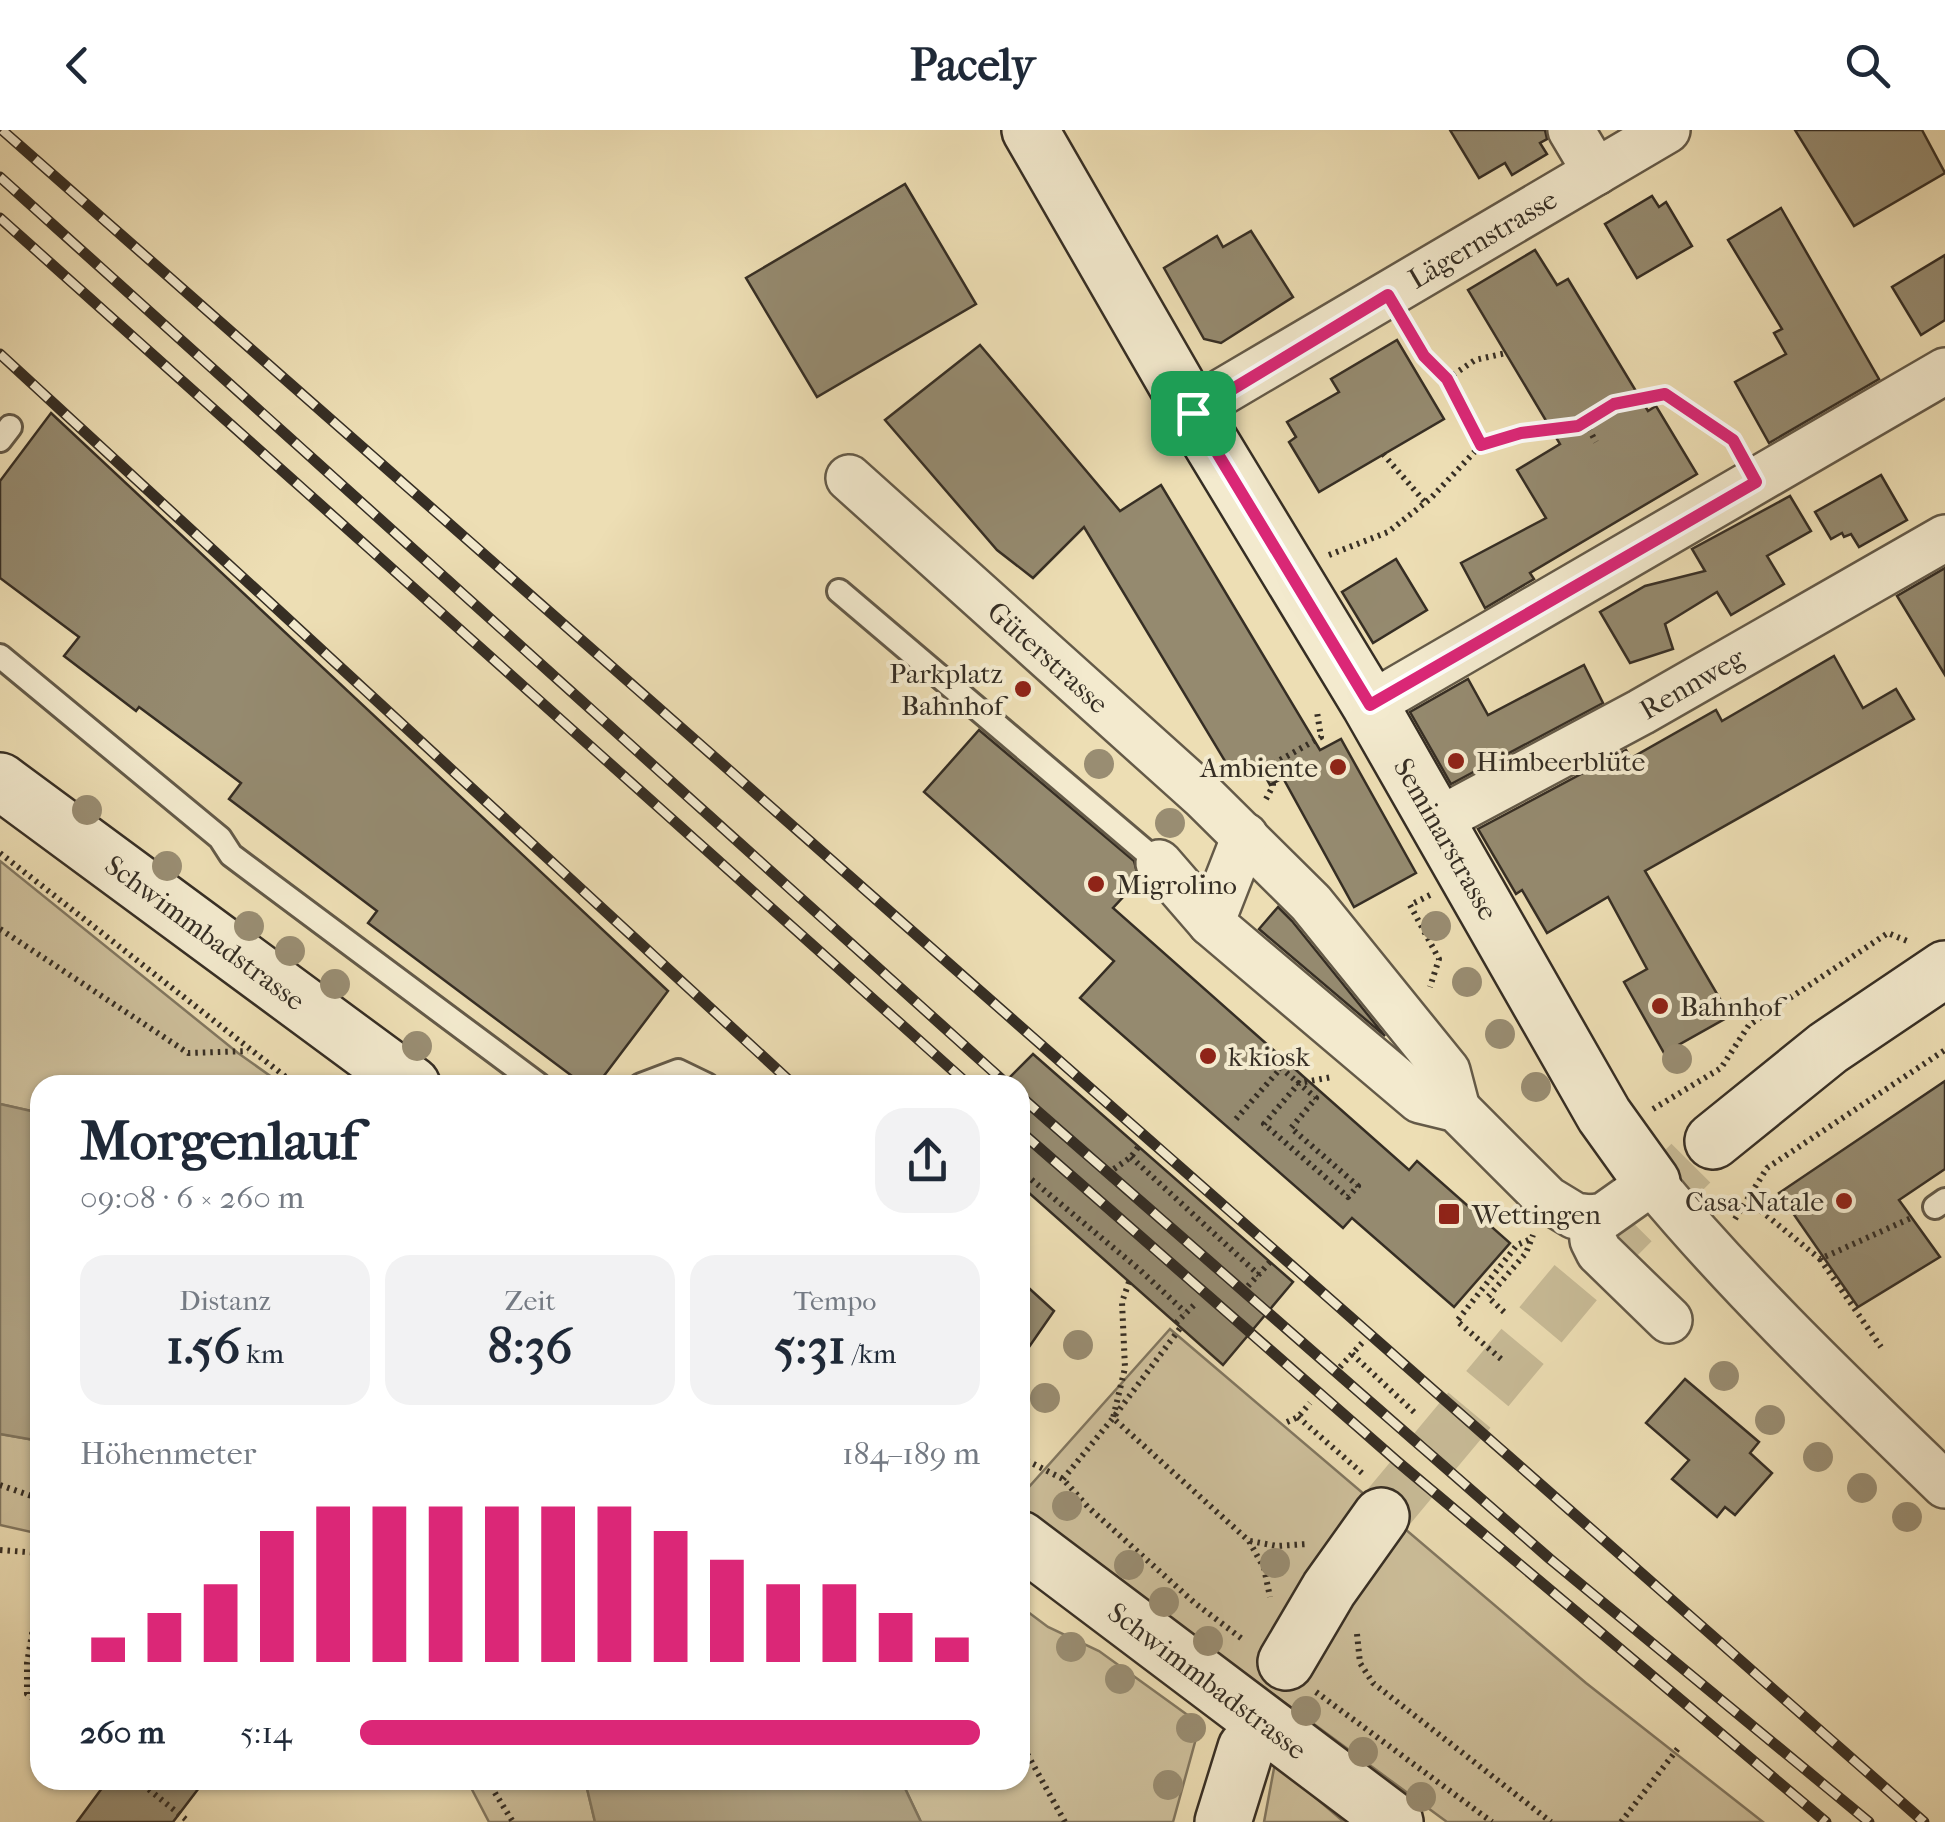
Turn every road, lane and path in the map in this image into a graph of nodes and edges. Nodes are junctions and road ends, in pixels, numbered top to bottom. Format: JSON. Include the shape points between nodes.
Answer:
{"nodes":[{"id":1,"x":1030,"y":130,"type":"edge"},
{"id":2,"x":1571,"y":130,"type":"edge"},
{"id":3,"x":1667,"y":130,"type":"edge"},
{"id":4,"x":1596,"y":172,"type":"junction"},
{"id":5,"x":1388,"y":295,"type":"junction"},
{"id":6,"x":1506,"y":353,"type":"dead end"},
{"id":7,"x":1945,"y":371,"type":"edge"},
{"id":8,"x":1447,"y":379,"type":"junction"},
{"id":9,"x":1193,"y":413,"type":"junction"},
{"id":10,"x":1585,"y":422,"type":"junction"},
{"id":11,"x":1596,"y":442,"type":"dead end"},
{"id":12,"x":1481,"y":445,"type":"junction"},
{"id":13,"x":1382,"y":454,"type":"dead end"},
{"id":14,"x":850,"y":478,"type":"dead end"},
{"id":15,"x":1756,"y":482,"type":"junction"},
{"id":16,"x":1425,"y":502,"type":"junction"},
{"id":17,"x":1945,"y":538,"type":"edge"},
{"id":18,"x":1314,"y":561,"type":"dead end"},
{"id":19,"x":839,"y":591,"type":"dead end"},
{"id":20,"x":0,"y":656,"type":"edge"},
{"id":21,"x":1343,"y":708,"type":"junction"},
{"id":22,"x":0,"y":781,"type":"edge"},
{"id":23,"x":1273,"y":786,"type":"dead end"},
{"id":24,"x":1435,"y":822,"type":"junction"},
{"id":25,"x":1245,"y":836,"type":"junction"},
{"id":26,"x":0,"y":853,"type":"edge"},
{"id":27,"x":1159,"y":863,"type":"joint"},
{"id":28,"x":1435,"y":892,"type":"dead end"},
{"id":29,"x":1211,"y":923,"type":"junction"},
{"id":30,"x":0,"y":929,"type":"edge"},
{"id":31,"x":1435,"y":950,"type":"dead end"},
{"id":32,"x":1929,"y":956,"type":"edge"},
{"id":33,"x":1945,"y":1050,"type":"edge"},
{"id":34,"x":249,"y":1051,"type":"junction"},
{"id":35,"x":282,"y":1075,"type":"edge"},
{"id":36,"x":398,"y":1075,"type":"edge"},
{"id":37,"x":527,"y":1075,"type":"edge"},
{"id":38,"x":1299,"y":1083,"type":"junction"},
{"id":39,"x":1456,"y":1109,"type":"junction"},
{"id":40,"x":1645,"y":1114,"type":"dead end"},
{"id":41,"x":1236,"y":1119,"type":"dead end"},
{"id":42,"x":1713,"y":1141,"type":"tunnel mouth"},
{"id":43,"x":1138,"y":1146,"type":"dead end"},
{"id":44,"x":1131,"y":1157,"type":"junction"},
{"id":45,"x":1114,"y":1170,"type":"dead end"},
{"id":46,"x":1030,"y":1178,"type":"edge"},
{"id":47,"x":1652,"y":1182,"type":"junction"},
{"id":48,"x":1749,"y":1201,"type":"junction"},
{"id":49,"x":1940,"y":1203,"type":"edge"},
{"id":50,"x":1740,"y":1214,"type":"dead end"},
{"id":51,"x":1591,"y":1218,"type":"junction"},
{"id":52,"x":1532,"y":1239,"type":"dead end"},
{"id":53,"x":1526,"y":1253,"type":"dead end"},
{"id":54,"x":1820,"y":1259,"type":"junction"},
{"id":55,"x":1270,"y":1262,"type":"dead end"},
{"id":56,"x":1259,"y":1275,"type":"junction"},
{"id":57,"x":1130,"y":1282,"type":"dead end"},
{"id":58,"x":1248,"y":1286,"type":"dead end"},
{"id":59,"x":1196,"y":1303,"type":"dead end"},
{"id":60,"x":1185,"y":1312,"type":"junction"},
{"id":61,"x":1504,"y":1312,"type":"dead end"},
{"id":62,"x":1669,"y":1320,"type":"dead end"},
{"id":63,"x":1362,"y":1343,"type":"dead end"},
{"id":64,"x":1882,"y":1347,"type":"dead end"},
{"id":65,"x":1352,"y":1354,"type":"junction"},
{"id":66,"x":1501,"y":1359,"type":"dead end"},
{"id":67,"x":1340,"y":1367,"type":"dead end"},
{"id":68,"x":1310,"y":1403,"type":"dead end"},
{"id":69,"x":1415,"y":1413,"type":"dead end"},
{"id":70,"x":1298,"y":1417,"type":"junction"},
{"id":71,"x":1112,"y":1418,"type":"junction"},
{"id":72,"x":1287,"y":1422,"type":"dead end"},
{"id":73,"x":1062,"y":1478,"type":"dead end"},
{"id":74,"x":1943,"y":1480,"type":"edge"},
{"id":75,"x":0,"y":1485,"type":"edge"},
{"id":76,"x":1372,"y":1495,"type":"joint"},
{"id":77,"x":30,"y":1496,"type":"edge"},
{"id":78,"x":1249,"y":1541,"type":"junction"},
{"id":79,"x":1309,"y":1544,"type":"dead end"},
{"id":80,"x":1030,"y":1547,"type":"edge"},
{"id":81,"x":0,"y":1550,"type":"edge"},
{"id":82,"x":30,"y":1552,"type":"edge"},
{"id":83,"x":1271,"y":1602,"type":"dead end"},
{"id":84,"x":1361,"y":1621,"type":"dead end"},
{"id":85,"x":30,"y":1650,"type":"edge"},
{"id":86,"x":1286,"y":1662,"type":"dead end"},
{"id":87,"x":30,"y":1696,"type":"edge"},
{"id":88,"x":1679,"y":1747,"type":"dead end"},
{"id":89,"x":1246,"y":1748,"type":"dead end"},
{"id":90,"x":1030,"y":1760,"type":"edge"},
{"id":91,"x":149,"y":1790,"type":"edge"},
{"id":92,"x":494,"y":1790,"type":"edge"},
{"id":93,"x":189,"y":1822,"type":"edge"},
{"id":94,"x":513,"y":1822,"type":"edge"},
{"id":95,"x":1065,"y":1822,"type":"edge"},
{"id":96,"x":1223,"y":1822,"type":"edge"},
{"id":97,"x":1396,"y":1822,"type":"edge"},
{"id":98,"x":1551,"y":1822,"type":"edge"},
{"id":99,"x":1621,"y":1822,"type":"edge"}],
"edges":[{"from":1,"to":9,"type":"street","name":"Seminarstrasse"},
{"from":2,"to":4,"type":"street"},
{"from":3,"to":4,"type":"street","name":"Lägernstrasse"},
{"from":4,"to":5,"type":"street","name":"Lägernstrasse"},
{"from":5,"to":8,"type":"path","via":[[1424,356]]},
{"from":5,"to":9,"type":"street","name":"Lägernstrasse"},
{"from":6,"to":8,"type":"path","via":[[1475,360]]},
{"from":7,"to":15,"type":"street"},
{"from":8,"to":12,"type":"path"},
{"from":9,"to":21,"type":"street","name":"Seminarstrasse"},
{"from":10,"to":11,"type":"path"},
{"from":10,"to":12,"type":"path"},
{"from":10,"to":15,"type":"path","via":[[1614,404],[1665,394],[1733,440]]},
{"from":12,"to":16,"type":"path"},
{"from":13,"to":16,"type":"path"},
{"from":14,"to":25,"type":"street","name":"Güterstrasse"},
{"from":15,"to":21,"type":"street"},
{"from":16,"to":18,"type":"path","via":[[1388,532]]},
{"from":17,"to":24,"type":"street","name":"Rennweg"},
{"from":19,"to":27,"type":"lane"},
{"from":20,"to":37,"type":"lane","via":[[232,854]]},
{"from":21,"to":23,"type":"path","via":[[1321,737],[1273,764]]},
{"from":21,"to":24,"type":"street","name":"Seminarstrasse"},
{"from":22,"to":36,"type":"street","name":"Schwimmbadstrasse"},
{"from":24,"to":47,"type":"street","name":"Seminarstrasse","via":[[1604,1115]]},
{"from":25,"to":29,"type":"street"},
{"from":25,"to":39,"type":"street","name":"Güterstrasse","via":[[1311,903],[1447,1071]]},
{"from":26,"to":34,"type":"path"},
{"from":27,"to":29,"type":"street","name":"Güterstrasse"},
{"from":28,"to":31,"type":"path","via":[[1410,905]]},
{"from":29,"to":39,"type":"street","name":"Güterstrasse","via":[[1420,1100]]},
{"from":30,"to":34,"type":"path","via":[[188,1053]]},
{"from":32,"to":40,"type":"path","via":[[1888,934],[1749,1024],[1720,1068]]},
{"from":32,"to":42,"type":"street"},
{"from":33,"to":48,"type":"path","via":[[1768,1168]]},
{"from":34,"to":35,"type":"path"},
{"from":38,"to":38,"type":"path","via":[[1264,1124],[1348,1197],[1358,1186],[1291,1128],[1316,1098]]},
{"from":38,"to":41,"type":"path","via":[[1281,1068]]},
{"from":39,"to":51,"type":"street","name":"Güterstrasse","via":[[1548,1199]]},
{"from":43,"to":44,"type":"path"},
{"from":44,"to":45,"type":"path"},
{"from":44,"to":56,"type":"path"},
{"from":46,"to":60,"type":"path"},
{"from":47,"to":51,"type":"street"},
{"from":47,"to":74,"type":"street","name":"Seminarstrasse","via":[[1810,1355]]},
{"from":48,"to":50,"type":"path"},
{"from":48,"to":54,"type":"path"},
{"from":49,"to":54,"type":"path"},
{"from":51,"to":62,"type":"street","via":[[1599,1252]]},
{"from":52,"to":66,"type":"path","via":[[1518,1245],[1458,1321]]},
{"from":53,"to":61,"type":"path","via":[[1488,1297]]},
{"from":54,"to":64,"type":"path"},
{"from":55,"to":56,"type":"path"},
{"from":56,"to":58,"type":"path"},
{"from":57,"to":71,"type":"path","via":[[1122,1302],[1125,1368]]},
{"from":59,"to":60,"type":"path"},
{"from":60,"to":71,"type":"path"},
{"from":63,"to":65,"type":"path"},
{"from":65,"to":67,"type":"path"},
{"from":65,"to":69,"type":"path"},
{"from":68,"to":70,"type":"path"},
{"from":70,"to":72,"type":"path"},
{"from":70,"to":76,"type":"path"},
{"from":71,"to":73,"type":"path"},
{"from":71,"to":78,"type":"path"},
{"from":75,"to":77,"type":"path"},
{"from":76,"to":86,"type":"street"},
{"from":78,"to":79,"type":"path"},
{"from":78,"to":83,"type":"path"},
{"from":80,"to":97,"type":"street","name":"Schwimmbadstrasse"},
{"from":81,"to":82,"type":"path"},
{"from":84,"to":98,"type":"path","via":[[1360,1663],[1374,1682]]},
{"from":85,"to":87,"type":"path"},
{"from":88,"to":99,"type":"path"},
{"from":89,"to":96,"type":"street"},
{"from":90,"to":95,"type":"path"},
{"from":91,"to":93,"type":"path"},
{"from":92,"to":94,"type":"path"}]}
